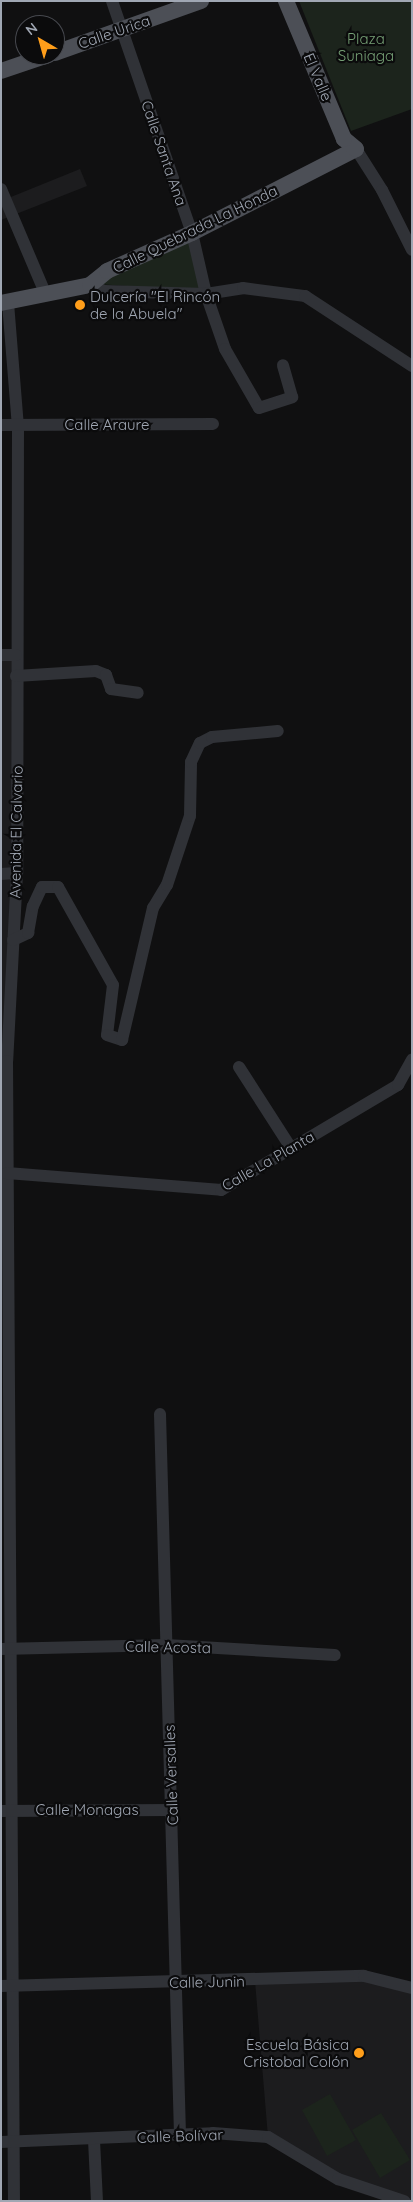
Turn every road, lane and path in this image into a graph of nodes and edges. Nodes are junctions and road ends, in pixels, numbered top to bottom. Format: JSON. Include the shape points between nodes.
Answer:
{"nodes":[{"id":1,"x":112,"y":1,"type":"edge"},
{"id":2,"x":201,"y":1,"type":"edge"},
{"id":3,"x":286,"y":1,"type":"edge"},
{"id":4,"x":122,"y":30,"type":"junction"},
{"id":5,"x":65,"y":50,"type":"edge"},
{"id":6,"x":19,"y":65,"type":"edge"},
{"id":7,"x":1,"y":71,"type":"edge"},
{"id":8,"x":356,"y":149,"type":"junction"},
{"id":9,"x":1,"y":189,"type":"edge"},
{"id":10,"x":192,"y":233,"type":"junction"},
{"id":11,"x":410,"y":242,"type":"edge"},
{"id":12,"x":90,"y":285,"type":"junction"},
{"id":13,"x":206,"y":294,"type":"junction"},
{"id":14,"x":46,"y":295,"type":"junction"},
{"id":15,"x":5,"y":303,"type":"edge"},
{"id":16,"x":283,"y":365,"type":"dead end"},
{"id":17,"x":412,"y":366,"type":"edge"},
{"id":18,"x":213,"y":424,"type":"dead end"},
{"id":19,"x":1,"y":425,"type":"edge"},
{"id":20,"x":18,"y":426,"type":"junction"},
{"id":21,"x":1,"y":655,"type":"edge"},
{"id":22,"x":16,"y":655,"type":"junction"},
{"id":23,"x":16,"y":676,"type":"junction"},
{"id":24,"x":138,"y":693,"type":"dead end"},
{"id":25,"x":278,"y":731,"type":"dead end"},
{"id":26,"x":17,"y":873,"type":"junction"},
{"id":27,"x":1,"y":874,"type":"edge"},
{"id":28,"x":13,"y":940,"type":"junction"},
{"id":29,"x":6,"y":982,"type":"edge"},
{"id":30,"x":4,"y":1060,"type":"edge"},
{"id":31,"x":412,"y":1060,"type":"edge"},
{"id":32,"x":239,"y":1067,"type":"dead end"},
{"id":33,"x":291,"y":1148,"type":"junction"},
{"id":34,"x":7,"y":1173,"type":"junction"},
{"id":35,"x":4,"y":1247,"type":"edge"},
{"id":36,"x":160,"y":1414,"type":"dead end"},
{"id":37,"x":5,"y":1463,"type":"edge"},
{"id":38,"x":166,"y":1645,"type":"junction"},
{"id":39,"x":5,"y":1649,"type":"edge"},
{"id":40,"x":335,"y":1656,"type":"dead end"},
{"id":41,"x":172,"y":1810,"type":"junction"},
{"id":42,"x":6,"y":1811,"type":"edge"},
{"id":43,"x":178,"y":1983,"type":"junction"},
{"id":44,"x":6,"y":1986,"type":"edge"},
{"id":45,"x":412,"y":1988,"type":"edge"},
{"id":46,"x":180,"y":2136,"type":"junction"},
{"id":47,"x":94,"y":2140,"type":"junction"},
{"id":48,"x":7,"y":2142,"type":"edge"},
{"id":49,"x":14,"y":2201,"type":"edge"},
{"id":50,"x":97,"y":2201,"type":"edge"},
{"id":51,"x":404,"y":2201,"type":"edge"}],
"edges":[{"from":1,"to":4,"type":"street","name":"Calle Santa Ana"},
{"from":2,"to":4,"type":"main road","name":"Calle Urica"},
{"from":3,"to":8,"type":"main road","name":"El Valle","via":[[344,139]]},
{"from":4,"to":5,"type":"main road","name":"Calle Urica"},
{"from":4,"to":10,"type":"street","name":"Calle Santa Ana"},
{"from":6,"to":7,"type":"main road"},
{"from":8,"to":10,"type":"main road","name":"Calle Quebrada La Honda"},
{"from":8,"to":11,"type":"street"},
{"from":9,"to":14,"type":"street"},
{"from":10,"to":12,"type":"main road","name":"Calle Quebrada La Honda","via":[[107,272]]},
{"from":10,"to":13,"type":"street","name":"Calle Santa Ana"},
{"from":12,"to":13,"type":"street","via":[[104,291]]},
{"from":12,"to":14,"type":"main road","name":"Calle Quebrada La Honda"},
{"from":13,"to":16,"type":"street","name":"Calle Santa Ana","via":[[225,349],[259,408],[292,397]]},
{"from":13,"to":17,"type":"street","via":[[243,288],[306,296]]},
{"from":14,"to":15,"type":"main road","name":"Calle Quebrada La Honda"},
{"from":15,"to":20,"type":"street","name":"Avenida El Calvario"},
{"from":18,"to":20,"type":"street","name":"Calle Araure"},
{"from":19,"to":20,"type":"street","name":"Calle Araure"},
{"from":20,"to":22,"type":"street","name":"Avenida El Calvario"},
{"from":21,"to":22,"type":"street"},
{"from":22,"to":23,"type":"street","name":"Avenida El Calvario"},
{"from":23,"to":24,"type":"street","via":[[96,671],[106,675],[111,689]]},
{"from":23,"to":26,"type":"street","name":"Avenida El Calvario"},
{"from":25,"to":28,"type":"street","via":[[212,737],[200,743],[191,762],[190,816],[166,885],[153,908],[122,1040],[107,1035],[113,984],[58,887],[42,887],[33,906],[28,933]]},
{"from":26,"to":27,"type":"street"},
{"from":26,"to":28,"type":"street","name":"Avenida El Calvario"},
{"from":28,"to":29,"type":"street","name":"Avenida El Calvario"},
{"from":29,"to":30,"type":"street","name":"Avenida El Calvario"},
{"from":30,"to":34,"type":"street","name":"Avenida El Calvario"},
{"from":31,"to":33,"type":"street","name":"Calle La Planta","via":[[398,1085]]},
{"from":32,"to":33,"type":"street"},
{"from":33,"to":34,"type":"street","name":"Calle La Planta","via":[[221,1190]]},
{"from":34,"to":35,"type":"street","name":"Avenida El Calvario"},
{"from":35,"to":37,"type":"street","name":"Avenida El Calvario"},
{"from":36,"to":38,"type":"street","name":"Calle Versalles"},
{"from":37,"to":39,"type":"street","name":"Avenida El Calvario"},
{"from":38,"to":39,"type":"street","name":"Calle Acosta"},
{"from":38,"to":40,"type":"street","name":"Calle Acosta"},
{"from":38,"to":41,"type":"street","name":"Calle Versalles"},
{"from":39,"to":42,"type":"street","name":"Avenida El Calvario"},
{"from":41,"to":42,"type":"street","name":"Calle Monagas"},
{"from":41,"to":43,"type":"street","name":"Calle Versalles"},
{"from":42,"to":44,"type":"street","name":"Avenida El Calvario"},
{"from":43,"to":44,"type":"street","name":"Calle Junin"},
{"from":43,"to":45,"type":"street","name":"Calle Junin","via":[[364,1976]]},
{"from":43,"to":46,"type":"street","name":"Calle Versalles"},
{"from":44,"to":48,"type":"street","name":"Avenida El Calvario"},
{"from":46,"to":47,"type":"street","name":"Calle Bolívar"},
{"from":46,"to":51,"type":"street","name":"Calle Bolívar","via":[[213,2133],[268,2137],[338,2179]]},
{"from":47,"to":48,"type":"street","name":"Calle Bolívar"},
{"from":47,"to":50,"type":"street"},
{"from":48,"to":49,"type":"street","name":"Avenida El Calvario"}]}
